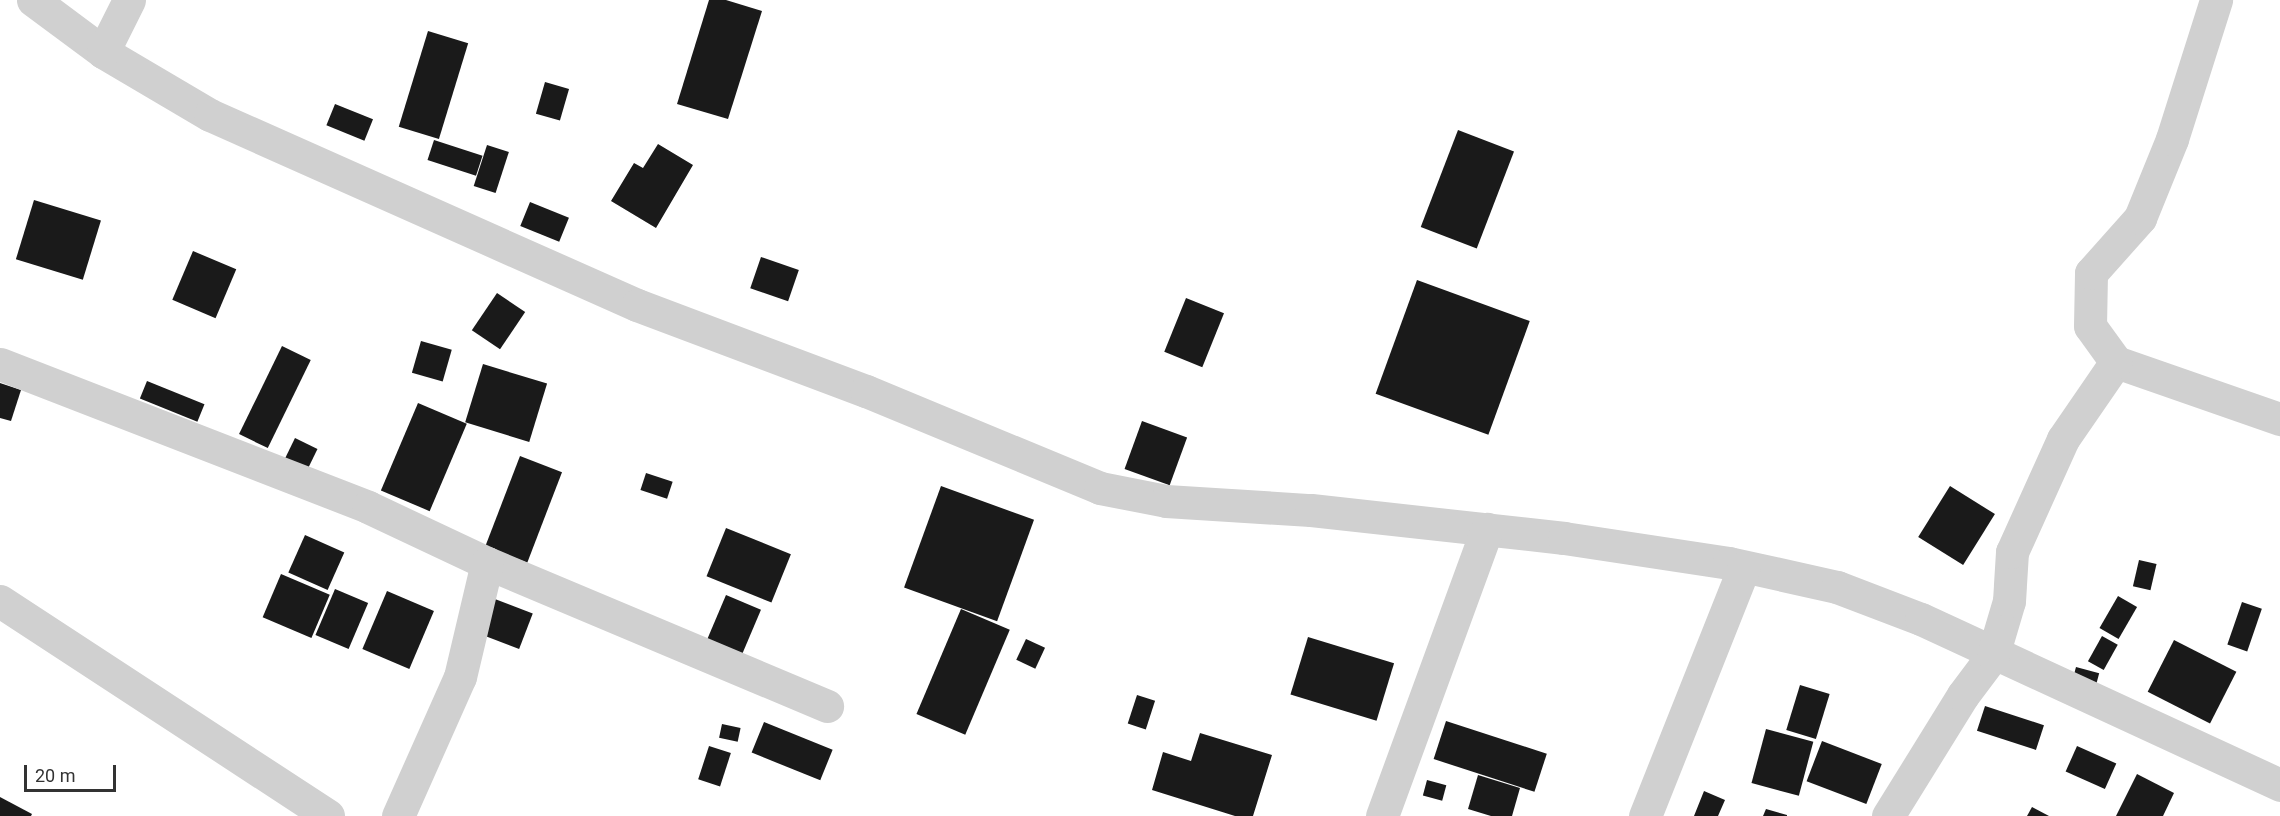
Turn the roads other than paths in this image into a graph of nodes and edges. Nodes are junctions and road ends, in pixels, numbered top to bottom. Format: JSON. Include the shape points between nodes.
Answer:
{"nodes":[{"id":1,"x":33,"y":0,"type":"edge"},
{"id":2,"x":129,"y":0,"type":"edge"},
{"id":3,"x":2216,"y":0,"type":"edge"},
{"id":4,"x":103,"y":52,"type":"junction"},
{"id":5,"x":2116,"y":362,"type":"junction"},
{"id":6,"x":0,"y":364,"type":"edge"},
{"id":7,"x":2280,"y":419,"type":"edge"},
{"id":8,"x":1487,"y":529,"type":"junction"},
{"id":9,"x":488,"y":563,"type":"junction"},
{"id":10,"x":1744,"y":567,"type":"junction"},
{"id":11,"x":0,"y":601,"type":"edge"},
{"id":12,"x":1993,"y":655,"type":"junction"},
{"id":13,"x":827,"y":706,"type":"dead end"},
{"id":14,"x":2280,"y":785,"type":"edge"},
{"id":15,"x":328,"y":816,"type":"edge"},
{"id":16,"x":398,"y":816,"type":"edge"},
{"id":17,"x":1382,"y":816,"type":"edge"},
{"id":18,"x":1645,"y":816,"type":"edge"},
{"id":19,"x":1888,"y":816,"type":"edge"}],
"edges":[{"from":1,"to":4,"type":"street"},
{"from":2,"to":4,"type":"street"},
{"from":3,"to":5,"type":"street","via":[[2172,139],[2140,218],[2091,273],[2090,326]]},
{"from":4,"to":8,"type":"street","via":[[210,115],[485,234],[637,305],[866,391],[1101,488],[1166,501],[1311,510]]},
{"from":5,"to":7,"type":"street"},
{"from":5,"to":12,"type":"street","via":[[2063,439],[2012,552],[2009,601]]},
{"from":6,"to":9,"type":"street","via":[[368,507]]},
{"from":8,"to":10,"type":"street"},
{"from":8,"to":17,"type":"street"},
{"from":9,"to":13,"type":"street"},
{"from":9,"to":16,"type":"street","via":[[459,677]]},
{"from":10,"to":12,"type":"street","via":[[1837,587],[1921,619]]},
{"from":10,"to":18,"type":"street"},
{"from":11,"to":15,"type":"street"},
{"from":12,"to":14,"type":"street"},
{"from":12,"to":19,"type":"street","via":[[1963,695]]}]}
